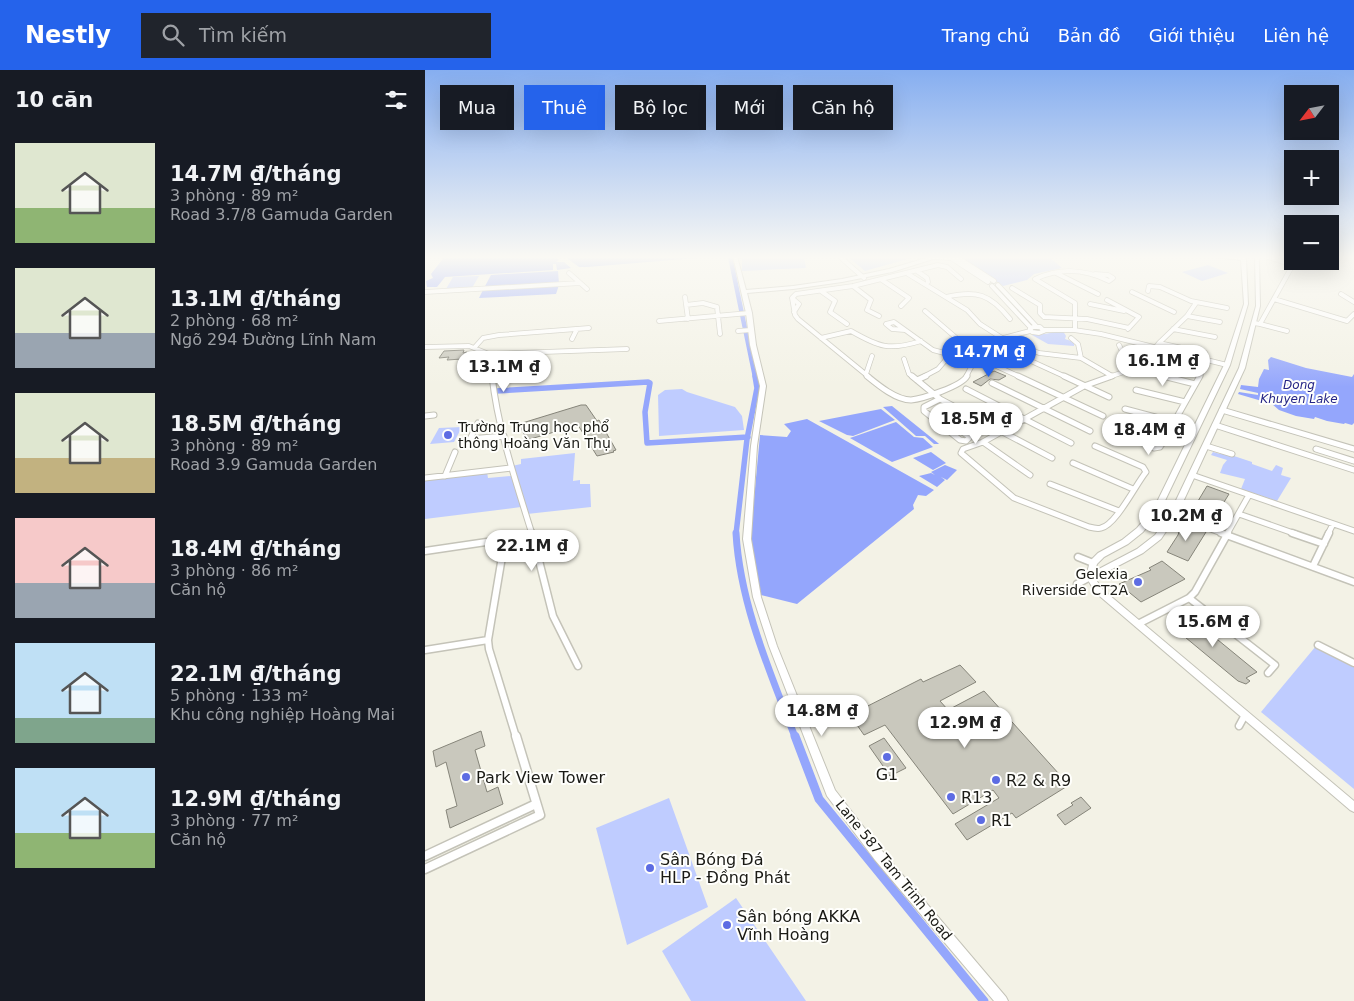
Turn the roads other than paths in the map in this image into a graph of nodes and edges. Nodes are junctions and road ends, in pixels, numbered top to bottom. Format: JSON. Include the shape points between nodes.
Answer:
{"nodes":[{"id":1,"x":685,"y":299,"type":"edge"},
{"id":2,"x":745,"y":299,"type":"edge"},
{"id":3,"x":792,"y":299,"type":"edge"},
{"id":4,"x":833,"y":299,"type":"edge"},
{"id":5,"x":870,"y":299,"type":"edge"},
{"id":6,"x":908,"y":299,"type":"edge"},
{"id":7,"x":950,"y":299,"type":"edge"},
{"id":8,"x":988,"y":299,"type":"edge"},
{"id":9,"x":1005,"y":299,"type":"edge"},
{"id":10,"x":1012,"y":299,"type":"edge"},
{"id":11,"x":1031,"y":299,"type":"edge"},
{"id":12,"x":1069,"y":299,"type":"edge"},
{"id":13,"x":1148,"y":299,"type":"edge"},
{"id":14,"x":1187,"y":299,"type":"edge"},
{"id":15,"x":1246,"y":299,"type":"edge"},
{"id":16,"x":1259,"y":299,"type":"edge"},
{"id":17,"x":1274,"y":299,"type":"edge"},
{"id":18,"x":1275,"y":299,"type":"edge"},
{"id":19,"x":1107,"y":300,"type":"dead end"},
{"id":20,"x":1112,"y":302,"type":"junction"},
{"id":21,"x":1195,"y":303,"type":"junction"},
{"id":22,"x":686,"y":304,"type":"junction"},
{"id":23,"x":1090,"y":304,"type":"dead end"},
{"id":24,"x":901,"y":306,"type":"dead end"},
{"id":25,"x":1103,"y":307,"type":"junction"},
{"id":26,"x":1227,"y":308,"type":"dead end"},
{"id":27,"x":925,"y":311,"type":"dead end"},
{"id":28,"x":1131,"y":312,"type":"junction"},
{"id":29,"x":1174,"y":312,"type":"dead end"},
{"id":30,"x":747,"y":313,"type":"junction"},
{"id":31,"x":1354,"y":314,"type":"edge"},
{"id":32,"x":718,"y":316,"type":"junction"},
{"id":33,"x":879,"y":316,"type":"dead end"},
{"id":34,"x":1187,"y":316,"type":"junction"},
{"id":35,"x":1074,"y":318,"type":"junction"},
{"id":36,"x":688,"y":319,"type":"junction"},
{"id":37,"x":1010,"y":320,"type":"dead end"},
{"id":38,"x":659,"y":322,"type":"dead end"},
{"id":39,"x":1220,"y":322,"type":"dead end"},
{"id":40,"x":1257,"y":323,"type":"junction"},
{"id":41,"x":847,"y":324,"type":"dead end"},
{"id":42,"x":1037,"y":327,"type":"junction"},
{"id":43,"x":589,"y":328,"type":"dead end"},
{"id":44,"x":1173,"y":328,"type":"junction"},
{"id":45,"x":577,"y":329,"type":"junction"},
{"id":46,"x":1030,"y":329,"type":"junction"},
{"id":47,"x":1075,"y":329,"type":"junction"},
{"id":48,"x":749,"y":330,"type":"junction"},
{"id":49,"x":905,"y":330,"type":"dead end"},
{"id":50,"x":1043,"y":330,"type":"junction"},
{"id":51,"x":740,"y":331,"type":"dead end"},
{"id":52,"x":1287,"y":331,"type":"dead end"},
{"id":53,"x":720,"y":334,"type":"dead end"},
{"id":54,"x":1215,"y":337,"type":"dead end"},
{"id":55,"x":821,"y":338,"type":"junction"},
{"id":56,"x":1002,"y":338,"type":"junction"},
{"id":57,"x":1071,"y":338,"type":"dead end"},
{"id":58,"x":572,"y":339,"type":"dead end"},
{"id":59,"x":921,"y":341,"type":"junction"},
{"id":60,"x":1159,"y":343,"type":"junction"},
{"id":61,"x":1017,"y":344,"type":"dead end"},
{"id":62,"x":1119,"y":345,"type":"dead end"},
{"id":63,"x":425,"y":347,"type":"edge"},
{"id":64,"x":475,"y":347,"type":"junction"},
{"id":65,"x":1155,"y":348,"type":"junction"},
{"id":66,"x":627,"y":349,"type":"dead end"},
{"id":67,"x":1205,"y":353,"type":"dead end"},
{"id":68,"x":489,"y":354,"type":"junction"},
{"id":69,"x":949,"y":354,"type":"junction"},
{"id":70,"x":872,"y":356,"type":"dead end"},
{"id":71,"x":1164,"y":357,"type":"dead end"},
{"id":72,"x":904,"y":358,"type":"dead end"},
{"id":73,"x":1081,"y":358,"type":"junction"},
{"id":74,"x":1031,"y":361,"type":"dead end"},
{"id":75,"x":1145,"y":362,"type":"junction"},
{"id":76,"x":973,"y":363,"type":"junction"},
{"id":77,"x":1227,"y":364,"type":"junction"},
{"id":78,"x":1242,"y":368,"type":"junction"},
{"id":79,"x":1134,"y":369,"type":"junction"},
{"id":80,"x":866,"y":374,"type":"junction"},
{"id":81,"x":1112,"y":376,"type":"junction"},
{"id":82,"x":917,"y":380,"type":"junction"},
{"id":83,"x":993,"y":383,"type":"dead end"},
{"id":84,"x":1195,"y":384,"type":"junction"},
{"id":85,"x":1085,"y":386,"type":"junction"},
{"id":86,"x":966,"y":389,"type":"dead end"},
{"id":87,"x":1135,"y":390,"type":"dead end"},
{"id":88,"x":935,"y":393,"type":"junction"},
{"id":89,"x":1063,"y":397,"type":"junction"},
{"id":90,"x":1109,"y":397,"type":"dead end"},
{"id":91,"x":940,"y":399,"type":"junction"},
{"id":92,"x":1185,"y":402,"type":"junction"},
{"id":93,"x":1043,"y":408,"type":"junction"},
{"id":94,"x":1125,"y":409,"type":"dead end"},
{"id":95,"x":1222,"y":410,"type":"junction"},
{"id":96,"x":434,"y":415,"type":"dead end"},
{"id":97,"x":425,"y":416,"type":"edge"},
{"id":98,"x":1103,"y":416,"type":"dead end"},
{"id":99,"x":1023,"y":419,"type":"junction"},
{"id":100,"x":1174,"y":422,"type":"junction"},
{"id":101,"x":478,"y":423,"type":"dead end"},
{"id":102,"x":942,"y":424,"type":"junction"},
{"id":103,"x":1215,"y":425,"type":"junction"},
{"id":104,"x":1003,"y":430,"type":"junction"},
{"id":105,"x":1116,"y":430,"type":"dead end"},
{"id":106,"x":1090,"y":431,"type":"dead end"},
{"id":107,"x":503,"y":436,"type":"junction"},
{"id":108,"x":983,"y":442,"type":"junction"},
{"id":109,"x":1071,"y":443,"type":"dead end"},
{"id":110,"x":1095,"y":446,"type":"dead end"},
{"id":111,"x":1205,"y":446,"type":"junction"},
{"id":112,"x":1316,"y":448,"type":"dead end"},
{"id":113,"x":1354,"y":449,"type":"edge"},
{"id":114,"x":455,"y":452,"type":"dead end"},
{"id":115,"x":1232,"y":454,"type":"dead end"},
{"id":116,"x":1052,"y":458,"type":"dead end"},
{"id":117,"x":1354,"y":461,"type":"edge"},
{"id":118,"x":1073,"y":463,"type":"dead end"},
{"id":119,"x":511,"y":468,"type":"junction"},
{"id":120,"x":1176,"y":470,"type":"junction"},
{"id":121,"x":1354,"y":470,"type":"edge"},
{"id":122,"x":1030,"y":475,"type":"dead end"},
{"id":123,"x":1192,"y":475,"type":"junction"},
{"id":124,"x":445,"y":476,"type":"junction"},
{"id":125,"x":425,"y":478,"type":"edge"},
{"id":126,"x":1050,"y":484,"type":"dead end"},
{"id":127,"x":1133,"y":489,"type":"junction"},
{"id":128,"x":1249,"y":495,"type":"junction"},
{"id":129,"x":1157,"y":509,"type":"junction"},
{"id":130,"x":1119,"y":511,"type":"junction"},
{"id":131,"x":1173,"y":514,"type":"junction"},
{"id":132,"x":1239,"y":514,"type":"junction"},
{"id":133,"x":1333,"y":524,"type":"junction"},
{"id":134,"x":1354,"y":531,"type":"edge"},
{"id":135,"x":1227,"y":535,"type":"junction"},
{"id":136,"x":520,"y":537,"type":"dead end"},
{"id":137,"x":505,"y":539,"type":"junction"},
{"id":138,"x":1324,"y":544,"type":"junction"},
{"id":139,"x":425,"y":551,"type":"edge"},
{"id":140,"x":1078,"y":557,"type":"dead end"},
{"id":141,"x":1093,"y":564,"type":"junction"},
{"id":142,"x":1313,"y":566,"type":"junction"},
{"id":143,"x":1090,"y":577,"type":"junction"},
{"id":144,"x":1353,"y":580,"type":"edge"},
{"id":145,"x":1077,"y":584,"type":"dead end"},
{"id":146,"x":1189,"y":598,"type":"junction"},
{"id":147,"x":1138,"y":624,"type":"junction"},
{"id":148,"x":488,"y":640,"type":"junction"},
{"id":149,"x":1318,"y":645,"type":"dead end"},
{"id":150,"x":425,"y":650,"type":"edge"},
{"id":151,"x":1354,"y":663,"type":"edge"},
{"id":152,"x":578,"y":666,"type":"dead end"},
{"id":153,"x":1268,"y":673,"type":"dead end"},
{"id":154,"x":1245,"y":715,"type":"junction"},
{"id":155,"x":1239,"y":726,"type":"dead end"},
{"id":156,"x":536,"y":804,"type":"junction"},
{"id":157,"x":1354,"y":807,"type":"edge"},
{"id":158,"x":449,"y":844,"type":"junction"},
{"id":159,"x":425,"y":856,"type":"edge"},
{"id":160,"x":452,"y":856,"type":"junction"},
{"id":161,"x":425,"y":869,"type":"edge"},
{"id":162,"x":1002,"y":1001,"type":"edge"}],
"edges":[{"from":1,"to":22,"type":"street"},
{"from":2,"to":30,"type":"street","name":"Lane 587 Tam Trinh Road"},
{"from":3,"to":55,"type":"street","via":[[796,317]]},
{"from":4,"to":41,"type":"street","via":[[831,313]]},
{"from":5,"to":33,"type":"street","via":[[867,310]]},
{"from":6,"to":24,"type":"street"},
{"from":7,"to":56,"type":"street"},
{"from":8,"to":37,"type":"street","via":[[999,306]]},
{"from":9,"to":46,"type":"street"},
{"from":10,"to":42,"type":"street"},
{"from":11,"to":35,"type":"street","via":[[1041,307],[1040,313],[1044,317]]},
{"from":12,"to":35,"type":"street","via":[[1075,303]]},
{"from":13,"to":29,"type":"street"},
{"from":14,"to":21,"type":"street"},
{"from":15,"to":77,"type":"street"},
{"from":16,"to":40,"type":"street"},
{"from":17,"to":40,"type":"street"},
{"from":18,"to":31,"type":"street","via":[[1347,321]]},
{"from":19,"to":20,"type":"street"},
{"from":20,"to":25,"type":"street"},
{"from":20,"to":28,"type":"street"},
{"from":21,"to":26,"type":"street"},
{"from":21,"to":34,"type":"street"},
{"from":22,"to":32,"type":"street","via":[[703,303],[717,307]]},
{"from":22,"to":36,"type":"street"},
{"from":23,"to":25,"type":"street"},
{"from":25,"to":28,"type":"street"},
{"from":27,"to":69,"type":"street","via":[[960,340]]},
{"from":28,"to":35,"type":"street","via":[[1139,318],[1128,329]]},
{"from":30,"to":32,"type":"street"},
{"from":30,"to":48,"type":"street","name":"Lane 587 Tam Trinh Road"},
{"from":32,"to":36,"type":"street"},
{"from":32,"to":53,"type":"street"},
{"from":34,"to":39,"type":"street"},
{"from":34,"to":44,"type":"street"},
{"from":35,"to":47,"type":"street"},
{"from":36,"to":38,"type":"street"},
{"from":40,"to":52,"type":"street"},
{"from":40,"to":78,"type":"street"},
{"from":42,"to":46,"type":"street"},
{"from":42,"to":50,"type":"street"},
{"from":43,"to":45,"type":"street"},
{"from":44,"to":54,"type":"street"},
{"from":44,"to":60,"type":"street"},
{"from":45,"to":58,"type":"street"},
{"from":45,"to":64,"type":"street","via":[[541,329],[484,338]]},
{"from":46,"to":50,"type":"street","via":[[1039,333]]},
{"from":46,"to":56,"type":"street"},
{"from":47,"to":50,"type":"street"},
{"from":47,"to":65,"type":"street","via":[[1108,334]]},
{"from":48,"to":51,"type":"street"},
{"from":48,"to":162,"type":"street","name":"Lane 587 Tam Trinh Road","via":[[763,386],[754,446],[747,539],[757,597],[777,657],[831,793],[879,856]]},
{"from":49,"to":59,"type":"street"},
{"from":55,"to":59,"type":"street","via":[[848,331],[875,346],[901,347]]},
{"from":55,"to":80,"type":"street"},
{"from":56,"to":76,"type":"street","via":[[986,346]]},
{"from":57,"to":73,"type":"street","via":[[1078,344]]},
{"from":59,"to":69,"type":"street","via":[[937,352]]},
{"from":60,"to":65,"type":"street"},
{"from":60,"to":67,"type":"street"},
{"from":61,"to":73,"type":"street","via":[[1039,353]]},
{"from":62,"to":75,"type":"street","via":[[1123,354]]},
{"from":63,"to":64,"type":"street"},
{"from":64,"to":68,"type":"street"},
{"from":65,"to":75,"type":"street"},
{"from":65,"to":77,"type":"street"},
{"from":66,"to":68,"type":"street"},
{"from":68,"to":107,"type":"street","via":[[495,404]]},
{"from":69,"to":82,"type":"street","via":[[939,370]]},
{"from":70,"to":80,"type":"street"},
{"from":71,"to":84,"type":"street","via":[[1200,366],[1203,370]]},
{"from":72,"to":82,"type":"street","via":[[907,371]]},
{"from":73,"to":81,"type":"street"},
{"from":74,"to":85,"type":"street","via":[[1056,373],[1065,372]]},
{"from":75,"to":79,"type":"street"},
{"from":76,"to":88,"type":"street","via":[[965,380]]},
{"from":76,"to":89,"type":"street","via":[[998,368]]},
{"from":77,"to":78,"type":"street"},
{"from":77,"to":120,"type":"street"},
{"from":78,"to":95,"type":"street"},
{"from":79,"to":81,"type":"street"},
{"from":79,"to":84,"type":"street"},
{"from":80,"to":88,"type":"street","via":[[890,394],[905,399],[913,400]]},
{"from":81,"to":85,"type":"street"},
{"from":82,"to":88,"type":"street"},
{"from":83,"to":93,"type":"street"},
{"from":84,"to":92,"type":"street"},
{"from":85,"to":89,"type":"street"},
{"from":85,"to":90,"type":"street"},
{"from":86,"to":99,"type":"street"},
{"from":87,"to":92,"type":"street"},
{"from":88,"to":91,"type":"street"},
{"from":89,"to":93,"type":"street"},
{"from":89,"to":98,"type":"street"},
{"from":91,"to":102,"type":"street","via":[[923,409]]},
{"from":91,"to":104,"type":"street"},
{"from":92,"to":100,"type":"street"},
{"from":93,"to":99,"type":"street"},
{"from":93,"to":106,"type":"street"},
{"from":94,"to":100,"type":"street"},
{"from":95,"to":103,"type":"street"},
{"from":95,"to":113,"type":"street"},
{"from":96,"to":97,"type":"street"},
{"from":99,"to":104,"type":"street"},
{"from":99,"to":109,"type":"street"},
{"from":100,"to":105,"type":"street","via":[[1160,448]]},
{"from":101,"to":107,"type":"street","via":[[470,438]]},
{"from":102,"to":102,"type":"street","via":[[960,440],[969,438],[950,426]]},
{"from":103,"to":111,"type":"street"},
{"from":103,"to":121,"type":"street"},
{"from":104,"to":108,"type":"street"},
{"from":104,"to":116,"type":"street"},
{"from":107,"to":119,"type":"street"},
{"from":108,"to":122,"type":"street"},
{"from":108,"to":130,"type":"street","via":[[963,449],[962,455],[1014,498],[1095,529],[1105,528]]},
{"from":110,"to":127,"type":"street","via":[[1143,468],[1146,472]]},
{"from":111,"to":115,"type":"street"},
{"from":111,"to":123,"type":"street"},
{"from":112,"to":117,"type":"street"},
{"from":114,"to":124,"type":"street"},
{"from":118,"to":127,"type":"street"},
{"from":119,"to":124,"type":"street"},
{"from":119,"to":152,"type":"street","via":[[553,616]]},
{"from":120,"to":123,"type":"street"},
{"from":120,"to":129,"type":"street"},
{"from":123,"to":128,"type":"street"},
{"from":123,"to":131,"type":"street"},
{"from":124,"to":125,"type":"street"},
{"from":126,"to":130,"type":"street"},
{"from":127,"to":130,"type":"street","via":[[1133,494]]},
{"from":128,"to":132,"type":"street"},
{"from":128,"to":133,"type":"street"},
{"from":129,"to":131,"type":"street"},
{"from":129,"to":141,"type":"street","via":[[1140,530],[1101,555]]},
{"from":131,"to":135,"type":"street"},
{"from":131,"to":143,"type":"street","via":[[1158,537],[1140,551]]},
{"from":132,"to":135,"type":"street"},
{"from":132,"to":138,"type":"street"},
{"from":133,"to":134,"type":"street"},
{"from":133,"to":138,"type":"street"},
{"from":135,"to":142,"type":"street"},
{"from":135,"to":146,"type":"street"},
{"from":136,"to":137,"type":"street"},
{"from":137,"to":139,"type":"street"},
{"from":137,"to":148,"type":"street"},
{"from":138,"to":142,"type":"street"},
{"from":140,"to":141,"type":"street"},
{"from":141,"to":143,"type":"street"},
{"from":142,"to":144,"type":"street"},
{"from":143,"to":145,"type":"street"},
{"from":143,"to":147,"type":"street","via":[[1099,591]]},
{"from":146,"to":147,"type":"street"},
{"from":146,"to":153,"type":"street","via":[[1275,665]]},
{"from":147,"to":154,"type":"street"},
{"from":148,"to":150,"type":"street"},
{"from":148,"to":156,"type":"street"},
{"from":149,"to":151,"type":"street"},
{"from":154,"to":155,"type":"street"},
{"from":154,"to":157,"type":"street"},
{"from":156,"to":158,"type":"street"},
{"from":156,"to":160,"type":"street","via":[[540,815]]},
{"from":158,"to":159,"type":"street"},
{"from":158,"to":160,"type":"street"},
{"from":160,"to":161,"type":"street"}]}
